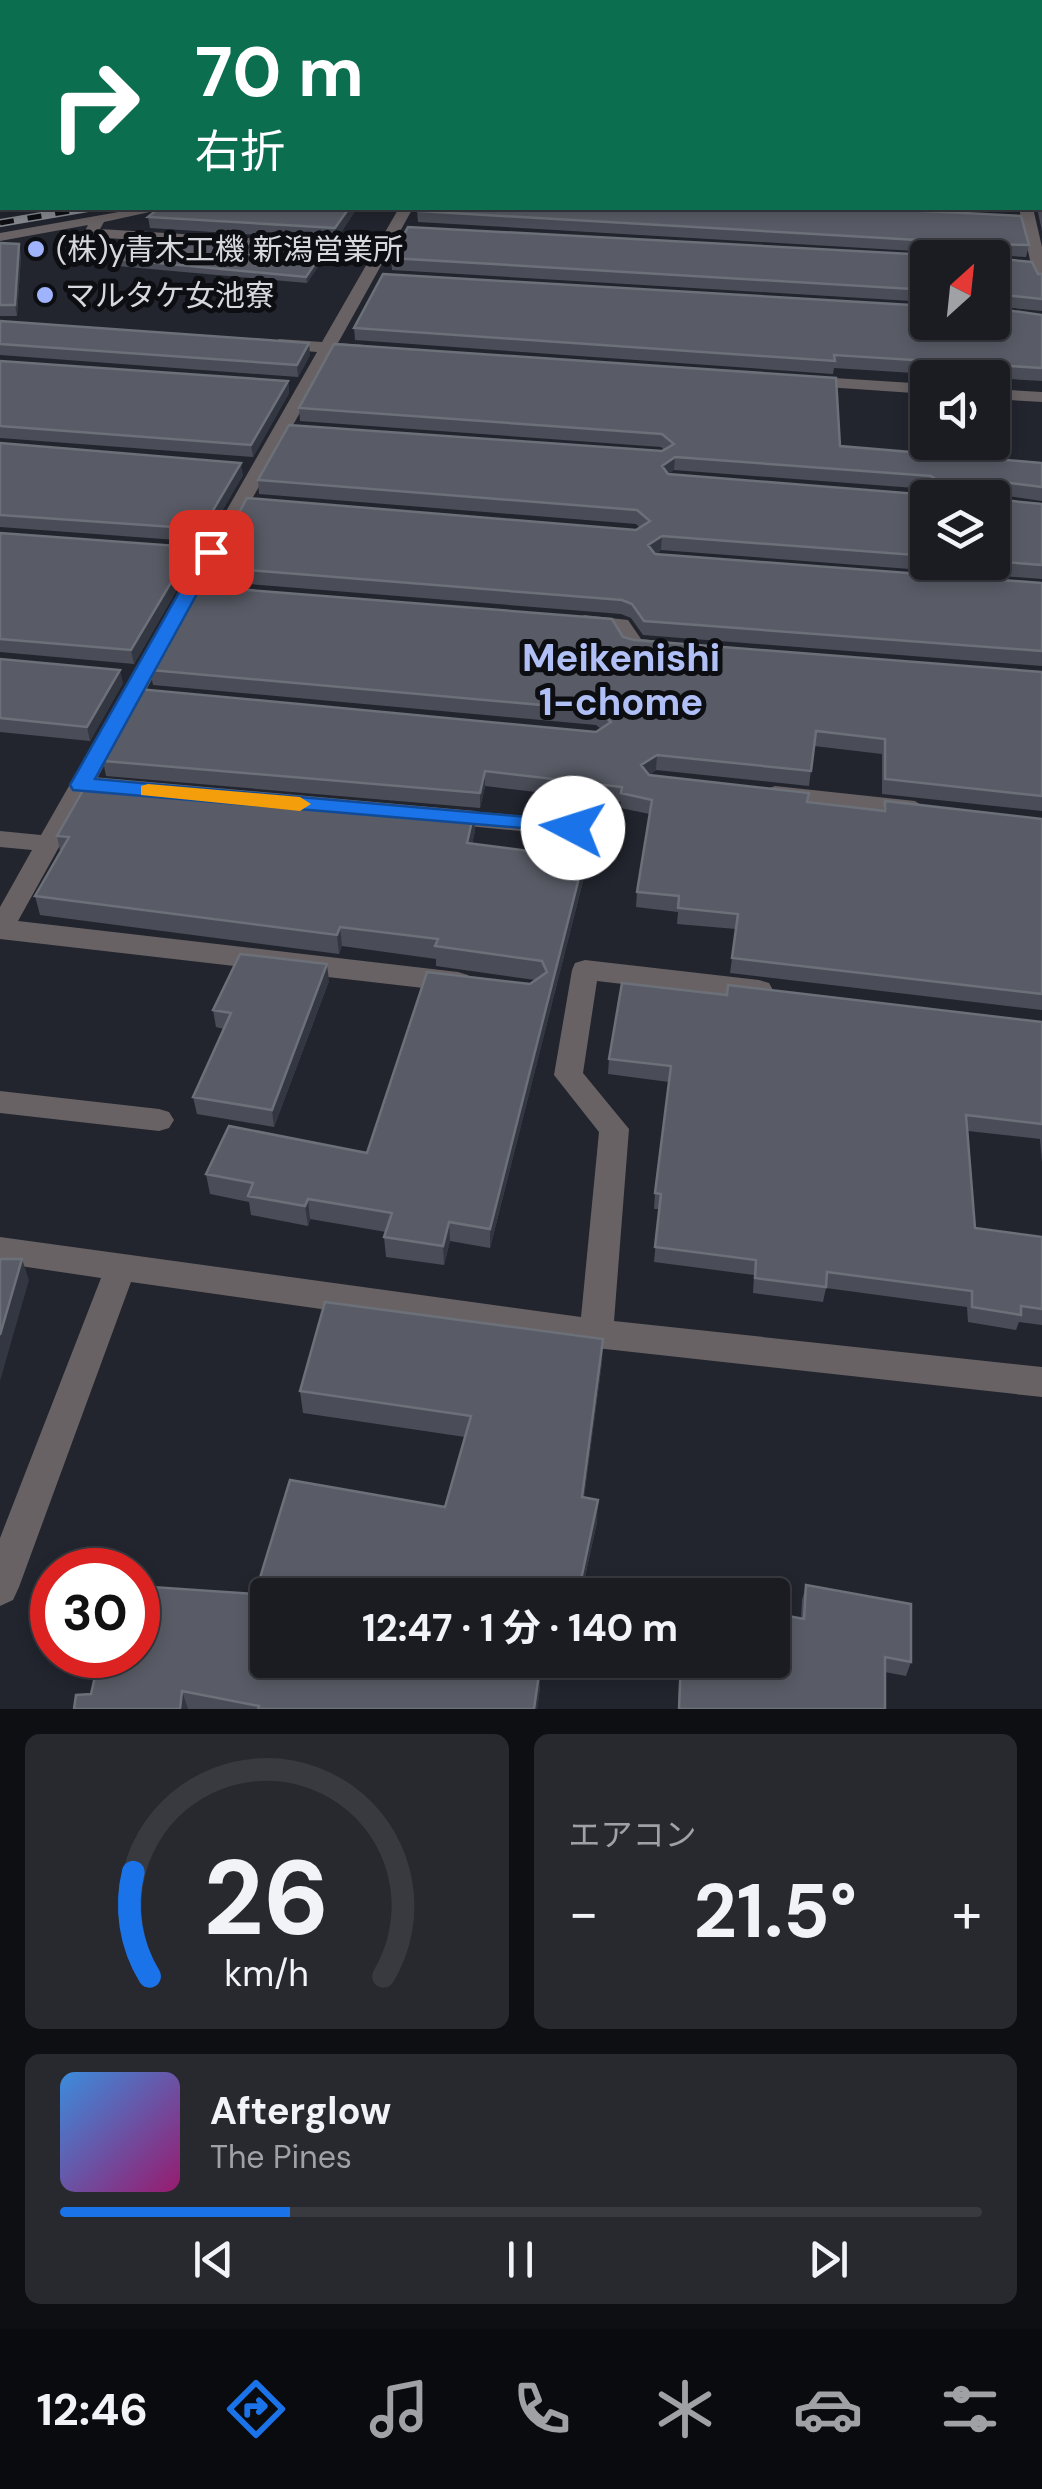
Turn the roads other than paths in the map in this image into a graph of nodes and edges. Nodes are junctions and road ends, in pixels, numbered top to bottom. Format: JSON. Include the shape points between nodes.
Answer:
{"nodes":[{"id":1,"x":150,"y":210,"type":"edge"},
{"id":2,"x":405,"y":210,"type":"edge"},
{"id":3,"x":1028,"y":214,"type":"edge"},
{"id":4,"x":99,"y":219,"type":"junction"},
{"id":5,"x":1012,"y":219,"type":"edge"},
{"id":6,"x":394,"y":229,"type":"junction"},
{"id":7,"x":414,"y":230,"type":"edge"},
{"id":8,"x":0,"y":237,"type":"edge"},
{"id":9,"x":381,"y":251,"type":"junction"},
{"id":10,"x":1035,"y":270,"type":"edge"},
{"id":11,"x":366,"y":277,"type":"junction"},
{"id":12,"x":386,"y":278,"type":"edge"},
{"id":13,"x":268,"y":343,"type":"edge"},
{"id":14,"x":326,"y":347,"type":"junction"},
{"id":15,"x":384,"y":351,"type":"edge"},
{"id":16,"x":792,"y":380,"type":"edge"},
{"id":17,"x":910,"y":389,"type":"edge"},
{"id":18,"x":1010,"y":395,"type":"edge"},
{"id":19,"x":1042,"y":398,"type":"edge"},
{"id":20,"x":562,"y":619,"type":"edge"},
{"id":21,"x":692,"y":650,"type":"edge"},
{"id":22,"x":752,"y":792,"type":"edge"},
{"id":23,"x":946,"y":812,"type":"edge"},
{"id":24,"x":416,"y":814,"type":"edge"},
{"id":25,"x":573,"y":828,"type":"dead end"},
{"id":26,"x":0,"y":839,"type":"edge"},
{"id":27,"x":48,"y":844,"type":"junction"},
{"id":28,"x":1,"y":929,"type":"edge"},
{"id":29,"x":490,"y":986,"type":"edge"},
{"id":30,"x":794,"y":994,"type":"edge"},
{"id":31,"x":0,"y":1102,"type":"edge"},
{"id":32,"x":159,"y":1120,"type":"dead end"},
{"id":33,"x":0,"y":1250,"type":"edge"},
{"id":34,"x":121,"y":1267,"type":"junction"},
{"id":35,"x":596,"y":1334,"type":"junction"},
{"id":36,"x":1042,"y":1382,"type":"edge"},
{"id":37,"x":0,"y":1587,"type":"edge"}],
"edges":[{"from":1,"to":4,"type":"street"},
{"from":2,"to":6,"type":"street"},
{"from":3,"to":5,"type":"street"},
{"from":3,"to":10,"type":"street"},
{"from":4,"to":8,"type":"street"},
{"from":4,"to":9,"type":"street","via":[[90,233]]},
{"from":6,"to":7,"type":"street"},
{"from":6,"to":9,"type":"street"},
{"from":9,"to":11,"type":"street"},
{"from":11,"to":12,"type":"street"},
{"from":11,"to":14,"type":"street"},
{"from":13,"to":14,"type":"street"},
{"from":14,"to":15,"type":"street"},
{"from":14,"to":27,"type":"street","via":[[295,385],[290,428],[249,466],[249,503],[202,551],[200,590],[138,684],[91,786]]},
{"from":16,"to":17,"type":"street"},
{"from":18,"to":19,"type":"street"},
{"from":20,"to":21,"type":"street","via":[[621,624],[634,645]]},
{"from":22,"to":23,"type":"street"},
{"from":24,"to":25,"type":"street"},
{"from":26,"to":27,"type":"street"},
{"from":27,"to":28,"type":"street"},
{"from":28,"to":29,"type":"street"},
{"from":30,"to":35,"type":"street","via":[[585,970],[568,1075],[614,1128]]},
{"from":31,"to":32,"type":"street"},
{"from":33,"to":34,"type":"street"},
{"from":34,"to":35,"type":"street"},
{"from":34,"to":37,"type":"street"},
{"from":35,"to":36,"type":"street"}]}
